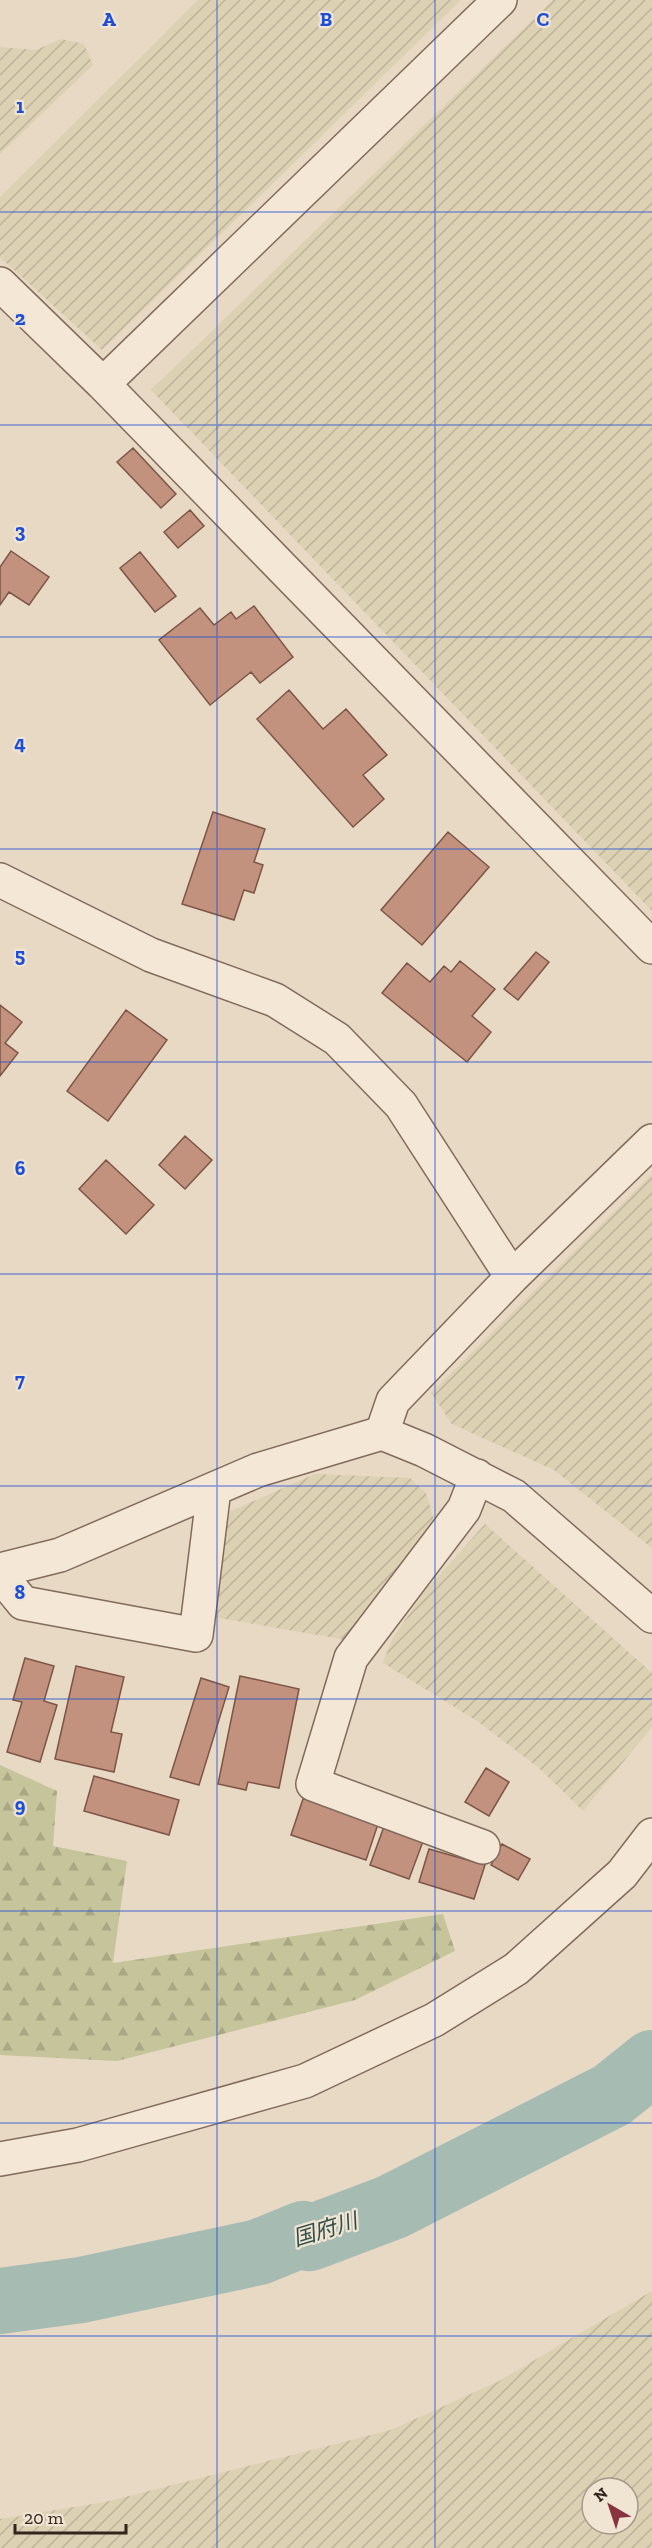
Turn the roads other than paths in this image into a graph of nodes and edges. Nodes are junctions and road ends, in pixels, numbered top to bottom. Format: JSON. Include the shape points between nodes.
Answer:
{"nodes":[{"id":1,"x":501,"y":0,"type":"edge"},
{"id":2,"x":0,"y":284,"type":"edge"},
{"id":3,"x":103,"y":384,"type":"junction"},
{"id":4,"x":0,"y":880,"type":"edge"},
{"id":5,"x":652,"y":947,"type":"edge"},
{"id":6,"x":652,"y":1141,"type":"edge"},
{"id":7,"x":512,"y":1277,"type":"junction"},
{"id":8,"x":382,"y":1433,"type":"junction"},
{"id":9,"x":477,"y":1476,"type":"junction"},
{"id":10,"x":214,"y":1489,"type":"junction"},
{"id":11,"x":0,"y":1570,"type":"edge"},
{"id":12,"x":0,"y":1575,"type":"edge"},
{"id":13,"x":652,"y":1616,"type":"edge"},
{"id":14,"x":652,"y":1835,"type":"edge"},
{"id":15,"x":483,"y":1847,"type":"dead end"},
{"id":16,"x":0,"y":2159,"type":"edge"}],
"edges":[{"from":1,"to":3,"type":"street"},
{"from":2,"to":3,"type":"street"},
{"from":3,"to":5,"type":"street"},
{"from":4,"to":7,"type":"street","via":[[151,955],[275,1000],[338,1039],[401,1105]]},
{"from":6,"to":7,"type":"street"},
{"from":7,"to":8,"type":"street","via":[[393,1401]]},
{"from":8,"to":9,"type":"street"},
{"from":8,"to":10,"type":"street","via":[[258,1470]]},
{"from":9,"to":13,"type":"street","via":[[514,1496]]},
{"from":9,"to":15,"type":"street","via":[[464,1509],[351,1658],[313,1784]]},
{"from":10,"to":11,"type":"street","via":[[60,1555]]},
{"from":10,"to":12,"type":"street","via":[[196,1635],[23,1603]]},
{"from":14,"to":16,"type":"street","via":[[622,1874],[516,1969],[434,2020],[305,2081],[78,2145]]}]}
